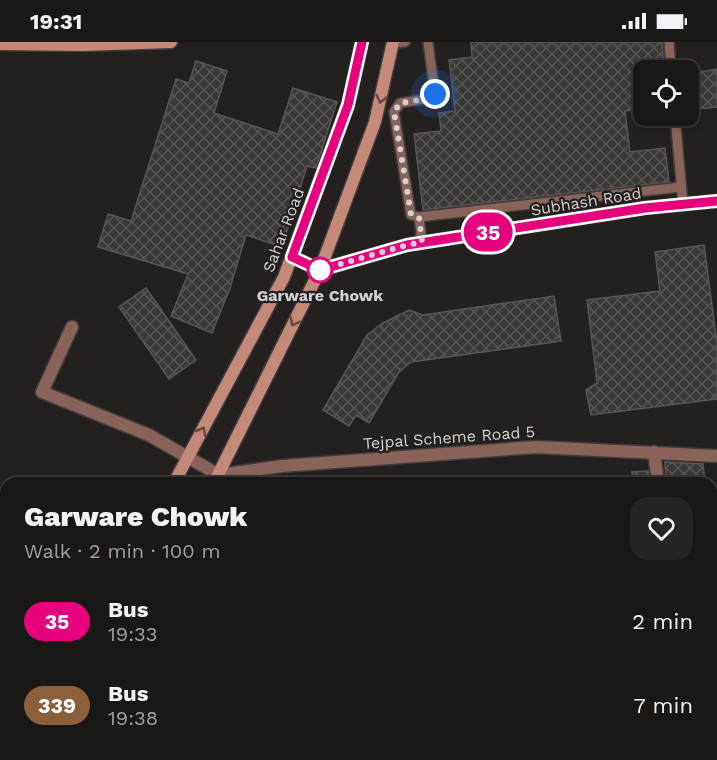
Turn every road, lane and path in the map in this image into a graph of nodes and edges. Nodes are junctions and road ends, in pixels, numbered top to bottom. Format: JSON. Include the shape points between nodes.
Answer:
{"nodes":[{"id":1,"x":171,"y":42,"type":"edge"},
{"id":2,"x":362,"y":42,"type":"edge"},
{"id":3,"x":397,"y":42,"type":"edge"},
{"id":4,"x":428,"y":42,"type":"edge"},
{"id":5,"x":669,"y":42,"type":"edge"},
{"id":6,"x":0,"y":44,"type":"edge"},
{"id":7,"x":83,"y":44,"type":"edge"},
{"id":8,"x":670,"y":60,"type":"edge"},
{"id":9,"x":676,"y":126,"type":"edge"},
{"id":10,"x":681,"y":187,"type":"junction"},
{"id":11,"x":717,"y":201,"type":"edge"},
{"id":12,"x":683,"y":204,"type":"junction"},
{"id":13,"x":419,"y":217,"type":"junction"},
{"id":14,"x":422,"y":242,"type":"junction"},
{"id":15,"x":292,"y":257,"type":"junction"},
{"id":16,"x":320,"y":270,"type":"junction"},
{"id":17,"x":72,"y":327,"type":"dead end"},
{"id":18,"x":654,"y":452,"type":"junction"},
{"id":19,"x":717,"y":456,"type":"edge"},
{"id":20,"x":188,"y":457,"type":"junction"},
{"id":21,"x":177,"y":477,"type":"edge"},
{"id":22,"x":213,"y":477,"type":"edge"},
{"id":23,"x":217,"y":477,"type":"edge"},
{"id":24,"x":226,"y":477,"type":"edge"},
{"id":25,"x":657,"y":477,"type":"edge"}],
"edges":[{"from":1,"to":7,"type":"main road"},
{"from":2,"to":15,"type":"main road","name":"Sahar Road","via":[[348,105]]},
{"from":3,"to":16,"type":"main road","one_way":true,"via":[[375,122]]},
{"from":4,"to":13,"type":"lane","via":[[435,94],[400,103],[394,112],[411,214]]},
{"from":5,"to":8,"type":"lane"},
{"from":6,"to":7,"type":"main road"},
{"from":9,"to":10,"type":"lane"},
{"from":10,"to":12,"type":"lane"},
{"from":10,"to":13,"type":"lane"},
{"from":11,"to":12,"type":"main road","name":"Subhash Road"},
{"from":12,"to":14,"type":"main road","name":"Subhash Road"},
{"from":13,"to":14,"type":"lane"},
{"from":14,"to":16,"type":"main road","name":"Subhash Road"},
{"from":15,"to":16,"type":"main road"},
{"from":20,"to":15,"type":"main road","name":"Sahar Road","one_way":true},
{"from":16,"to":23,"type":"main road","one_way":true},
{"from":17,"to":20,"type":"street","via":[[42,392],[149,435]]},
{"from":18,"to":19,"type":"street","name":"Tejpal Scheme Road 5"},
{"from":18,"to":24,"type":"street","name":"Tejpal Scheme Road 5","via":[[536,447],[282,466]]},
{"from":18,"to":25,"type":"street"},
{"from":20,"to":21,"type":"main road","name":"Sahar Road"},
{"from":20,"to":22,"type":"street"}]}
